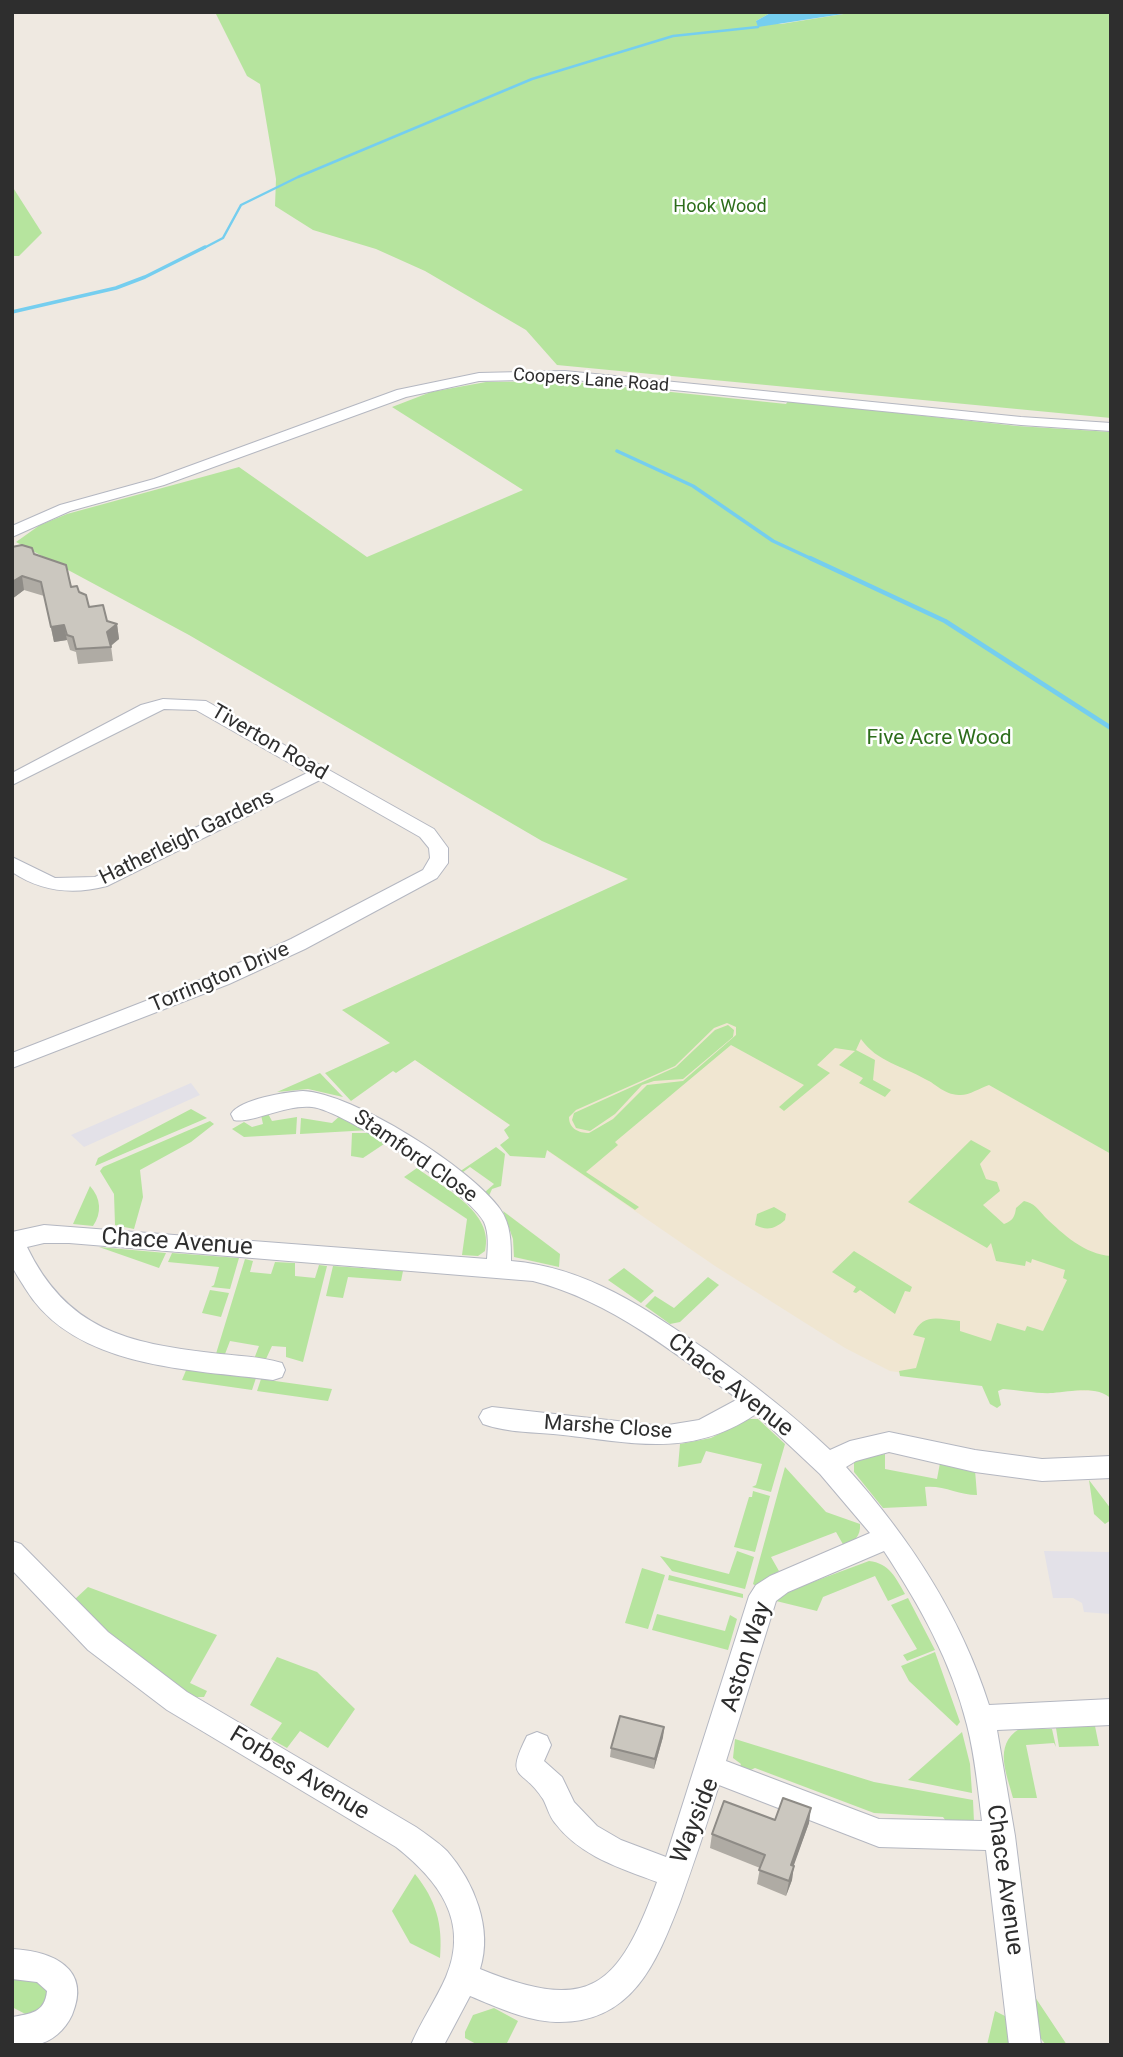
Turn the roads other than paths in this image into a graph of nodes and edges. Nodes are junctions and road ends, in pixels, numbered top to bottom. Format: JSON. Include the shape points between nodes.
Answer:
{"nodes":[{"id":1,"x":1111,"y":427,"type":"edge"},
{"id":2,"x":12,"y":532,"type":"edge"},
{"id":3,"x":321,"y":773,"type":"junction"},
{"id":4,"x":12,"y":780,"type":"edge"},
{"id":5,"x":12,"y":863,"type":"edge"},
{"id":6,"x":421,"y":879,"type":"joint"},
{"id":7,"x":12,"y":1061,"type":"edge"},
{"id":8,"x":242,"y":1114,"type":"dead end"},
{"id":9,"x":13,"y":1241,"type":"edge"},
{"id":10,"x":499,"y":1267,"type":"junction"},
{"id":11,"x":274,"y":1370,"type":"dead end"},
{"id":12,"x":757,"y":1400,"type":"junction"},
{"id":13,"x":492,"y":1418,"type":"dead end"},
{"id":14,"x":826,"y":1465,"type":"junction"},
{"id":15,"x":1111,"y":1467,"type":"edge"},
{"id":16,"x":888,"y":1537,"type":"junction"},
{"id":17,"x":12,"y":1552,"type":"edge"},
{"id":18,"x":1111,"y":1712,"type":"edge"},
{"id":19,"x":980,"y":1719,"type":"junction"},
{"id":20,"x":537,"y":1745,"type":"dead end"},
{"id":21,"x":712,"y":1769,"type":"junction"},
{"id":22,"x":1000,"y":1836,"type":"junction"},
{"id":23,"x":674,"y":1875,"type":"junction"},
{"id":24,"x":12,"y":1965,"type":"edge"},
{"id":25,"x":463,"y":1977,"type":"junction"},
{"id":26,"x":13,"y":2034,"type":"edge"},
{"id":27,"x":427,"y":2045,"type":"edge"},
{"id":28,"x":1025,"y":2045,"type":"edge"}],
"edges":[{"from":1,"to":2,"type":"street","name":"Coopers Lane Road","via":[[565,375],[479,377],[402,393],[195,470],[65,508]]},
{"from":3,"to":4,"type":"street","name":"Tiverton Road","via":[[210,708],[189,703],[147,709]]},
{"from":3,"to":5,"type":"street","name":"Hatherleigh Gardens","via":[[100,882],[54,885],[33,878]]},
{"from":3,"to":6,"type":"street","name":"Tiverton Road","via":[[432,837],[440,847],[441,859]]},
{"from":6,"to":7,"type":"street","name":"Torrington Drive","via":[[222,979]]},
{"from":8,"to":10,"type":"street","name":"Stamford Close","via":[[264,1104],[295,1099],[324,1101],[362,1118],[485,1206],[496,1225]]},
{"from":9,"to":10,"type":"street","name":"Chace Avenue","via":[[69,1234]]},
{"from":9,"to":11,"type":"street","via":[[49,1302],[89,1332],[151,1353]]},
{"from":10,"to":12,"type":"street","name":"Chace Avenue","via":[[591,1288]]},
{"from":12,"to":13,"type":"street","name":"Marshe Close","via":[[732,1418],[702,1430],[662,1436]]},
{"from":12,"to":14,"type":"street","name":"Chace Avenue"},
{"from":14,"to":15,"type":"street","via":[[850,1452],[889,1442],[1042,1470]]},
{"from":14,"to":16,"type":"street","name":"Chace Avenue"},
{"from":16,"to":19,"type":"street","name":"Chace Avenue","via":[[949,1638]]},
{"from":16,"to":21,"type":"street","name":"Aston Way","via":[[779,1584],[766,1594],[754,1619]]},
{"from":17,"to":25,"type":"street","name":"Forbes Avenue","via":[[98,1642],[177,1701],[406,1837],[435,1860],[454,1885],[467,1918],[470,1951]]},
{"from":18,"to":19,"type":"street"},
{"from":19,"to":22,"type":"street","name":"Chace Avenue"},
{"from":20,"to":23,"type":"street","via":[[530,1767],[552,1787],[564,1812],[587,1836]]},
{"from":21,"to":22,"type":"street","name":"Wayside","via":[[878,1833]]},
{"from":21,"to":23,"type":"street","name":"Wayside"},
{"from":22,"to":28,"type":"street","name":"Chace Avenue"},
{"from":23,"to":25,"type":"street","name":"Wayside","via":[[643,1954],[630,1974],[587,2003],[562,2007],[531,2003]]},
{"from":24,"to":26,"type":"street","via":[[41,1966],[63,1986],[60,2007],[48,2022],[32,2032]]},
{"from":25,"to":27,"type":"street","name":"Forbes Avenue"}]}
